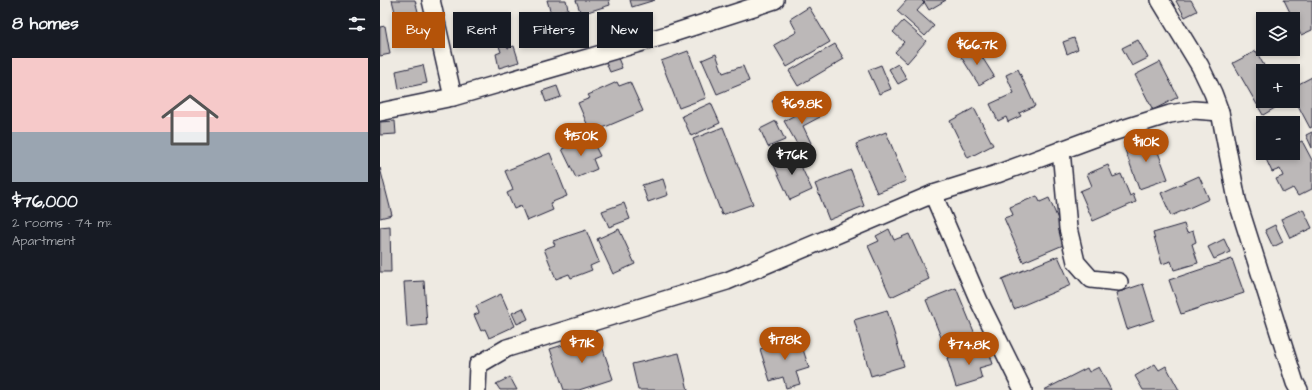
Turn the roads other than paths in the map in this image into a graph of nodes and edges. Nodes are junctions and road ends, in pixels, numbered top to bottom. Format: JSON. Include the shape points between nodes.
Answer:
{"nodes":[{"id":1,"x":431,"y":0,"type":"edge"},
{"id":2,"x":775,"y":0,"type":"edge"},
{"id":3,"x":1160,"y":0,"type":"edge"},
{"id":4,"x":453,"y":97,"type":"junction"},
{"id":5,"x":380,"y":112,"type":"edge"},
{"id":6,"x":1220,"y":112,"type":"junction"},
{"id":7,"x":1061,"y":150,"type":"junction"},
{"id":8,"x":932,"y":194,"type":"junction"},
{"id":9,"x":1119,"y":282,"type":"dead end"},
{"id":10,"x":477,"y":390,"type":"edge"},
{"id":11,"x":1023,"y":390,"type":"edge"},
{"id":12,"x":1299,"y":390,"type":"edge"}],
"edges":[{"from":1,"to":4,"type":"street"},
{"from":2,"to":4,"type":"street","via":[[667,35]]},
{"from":3,"to":6,"type":"street","via":[[1200,66]]},
{"from":4,"to":5,"type":"street"},
{"from":6,"to":7,"type":"street","via":[[1194,110],[1170,114]]},
{"from":6,"to":12,"type":"street","via":[[1237,200]]},
{"from":7,"to":8,"type":"street","via":[[997,174]]},
{"from":7,"to":9,"type":"street","via":[[1068,228],[1076,262],[1091,279]]},
{"from":8,"to":10,"type":"street","via":[[727,281],[507,348],[478,365]]},
{"from":8,"to":11,"type":"street","via":[[979,301]]}]}
